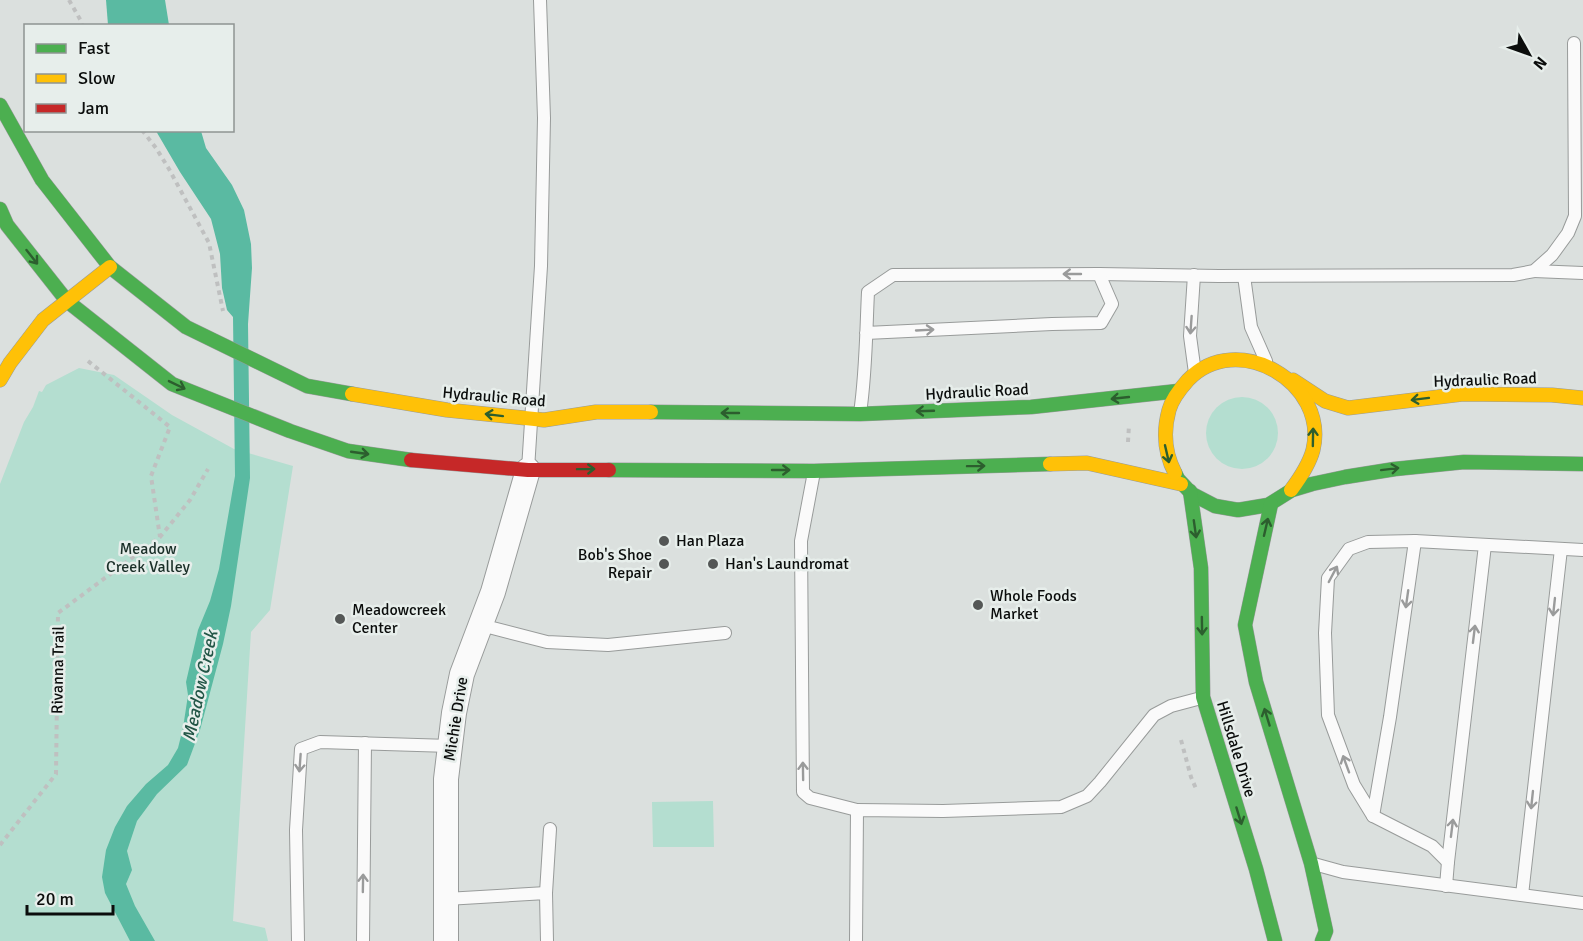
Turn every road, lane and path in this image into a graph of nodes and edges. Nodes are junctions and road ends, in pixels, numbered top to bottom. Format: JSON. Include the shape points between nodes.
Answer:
{"nodes":[{"id":1,"x":69,"y":0,"type":"edge"},
{"id":2,"x":540,"y":0,"type":"edge"},
{"id":3,"x":82,"y":24,"type":"edge"},
{"id":4,"x":1574,"y":43,"type":"dead end"},
{"id":5,"x":0,"y":105,"type":"edge"},
{"id":6,"x":144,"y":132,"type":"edge"},
{"id":7,"x":0,"y":209,"type":"edge"},
{"id":8,"x":110,"y":267,"type":"junction"},
{"id":9,"x":1534,"y":271,"type":"junction"},
{"id":10,"x":1583,"y":273,"type":"edge"},
{"id":11,"x":1099,"y":274,"type":"junction"},
{"id":12,"x":1194,"y":275,"type":"junction"},
{"id":13,"x":1244,"y":276,"type":"junction"},
{"id":14,"x":67,"y":301,"type":"junction"},
{"id":15,"x":223,"y":312,"type":"dead end"},
{"id":16,"x":866,"y":333,"type":"junction"},
{"id":17,"x":88,"y":361,"type":"dead end"},
{"id":18,"x":1267,"y":365,"type":"junction"},
{"id":19,"x":1195,"y":374,"type":"junction"},
{"id":20,"x":1289,"y":378,"type":"junction"},
{"id":21,"x":0,"y":380,"type":"edge"},
{"id":22,"x":1178,"y":391,"type":"junction"},
{"id":23,"x":1583,"y":398,"type":"edge"},
{"id":24,"x":860,"y":414,"type":"junction"},
{"id":25,"x":531,"y":420,"type":"junction"},
{"id":26,"x":1583,"y":464,"type":"edge"},
{"id":27,"x":208,"y":469,"type":"dead end"},
{"id":28,"x":528,"y":470,"type":"junction"},
{"id":29,"x":814,"y":471,"type":"junction"},
{"id":30,"x":1185,"y":487,"type":"junction"},
{"id":31,"x":1291,"y":489,"type":"junction"},
{"id":32,"x":1271,"y":504,"type":"junction"},
{"id":33,"x":160,"y":537,"type":"junction"},
{"id":34,"x":1415,"y":541,"type":"junction"},
{"id":35,"x":1485,"y":545,"type":"junction"},
{"id":36,"x":1561,"y":549,"type":"junction"},
{"id":37,"x":1583,"y":550,"type":"edge"},
{"id":38,"x":480,"y":625,"type":"junction"},
{"id":39,"x":725,"y":633,"type":"dead end"},
{"id":40,"x":1203,"y":697,"type":"junction"},
{"id":41,"x":365,"y":743,"type":"junction"},
{"id":42,"x":450,"y":746,"type":"junction"},
{"id":43,"x":857,"y":810,"type":"junction"},
{"id":44,"x":1373,"y":816,"type":"junction"},
{"id":45,"x":550,"y":829,"type":"dead end"},
{"id":46,"x":0,"y":844,"type":"edge"},
{"id":47,"x":1448,"y":862,"type":"junction"},
{"id":48,"x":1311,"y":863,"type":"junction"},
{"id":49,"x":1446,"y":886,"type":"junction"},
{"id":50,"x":546,"y":893,"type":"junction"},
{"id":51,"x":1522,"y":895,"type":"junction"},
{"id":52,"x":446,"y":899,"type":"junction"},
{"id":53,"x":1583,"y":903,"type":"edge"},
{"id":54,"x":298,"y":941,"type":"edge"},
{"id":55,"x":363,"y":941,"type":"edge"},
{"id":56,"x":446,"y":941,"type":"edge"},
{"id":57,"x":547,"y":941,"type":"edge"},
{"id":58,"x":856,"y":941,"type":"edge"},
{"id":59,"x":1275,"y":941,"type":"edge"},
{"id":60,"x":1322,"y":941,"type":"edge"}],
"edges":[{"from":1,"to":3,"type":"path"},
{"from":2,"to":25,"type":"lane","via":[[544,117],[541,266]]},
{"from":4,"to":9,"type":"lane","via":[[1575,216],[1552,255]]},
{"from":5,"to":8,"type":"main road","name":"Hydraulic Road","via":[[42,180]]},
{"from":6,"to":15,"type":"path","via":[[169,169],[209,243]]},
{"from":7,"to":14,"type":"main road","name":"Hydraulic Road","one_way":true,"via":[[7,225]]},
{"from":8,"to":14,"type":"main road"},
{"from":25,"to":8,"type":"main road","name":"Hydraulic Road","one_way":true,"via":[[307,386],[186,327]]},
{"from":9,"to":10,"type":"lane"},
{"from":9,"to":13,"type":"lane","via":[[1513,275]]},
{"from":11,"to":12,"type":"lane"},
{"from":11,"to":16,"type":"lane","one_way":true,"via":[[893,275],[868,292]]},
{"from":16,"to":11,"type":"lane","one_way":true,"via":[[1101,323],[1112,304]]},
{"from":12,"to":13,"type":"lane"},
{"from":12,"to":19,"type":"lane","one_way":true,"via":[[1190,336]]},
{"from":13,"to":18,"type":"lane","via":[[1251,327]]},
{"from":14,"to":21,"type":"main road","via":[[43,320]]},
{"from":14,"to":28,"type":"main road","name":"Hydraulic Road","one_way":true,"via":[[172,384],[290,431],[348,451]]},
{"from":16,"to":24,"type":"lane"},
{"from":17,"to":33,"type":"path","via":[[170,427],[151,476]]},
{"from":18,"to":19,"type":"main road","name":"Hydraulic Road","via":[[1226,361]]},
{"from":18,"to":20,"type":"main road","name":"Hydraulic Road"},
{"from":19,"to":22,"type":"main road","name":"Hydraulic Road"},
{"from":23,"to":20,"type":"main road","name":"Hydraulic Road","one_way":true,"via":[[1462,394],[1348,408],[1325,401]]},
{"from":31,"to":20,"type":"main road","name":"Hydraulic Road","one_way":true,"via":[[1306,469],[1314,445],[1314,429],[1304,397]]},
{"from":22,"to":24,"type":"main road","name":"Hydraulic Road","one_way":true,"via":[[1031,407]]},
{"from":22,"to":30,"type":"main road","name":"Hydraulic Road","one_way":true,"via":[[1167,414],[1164,438],[1168,462]]},
{"from":24,"to":25,"type":"main road","name":"Hydraulic Road","one_way":true,"via":[[596,412]]},
{"from":25,"to":28,"type":"lane"},
{"from":31,"to":26,"type":"main road","name":"Hydraulic Road","one_way":true,"via":[[1386,469],[1468,462]]},
{"from":27,"to":33,"type":"path","name":"Rivanna Trail","via":[[190,500]]},
{"from":28,"to":29,"type":"main road","name":"Hydraulic Road","one_way":true},
{"from":28,"to":38,"type":"street","name":"Michie Drive"},
{"from":29,"to":30,"type":"main road","name":"Hydraulic Road","one_way":true,"via":[[1087,464]]},
{"from":43,"to":29,"type":"lane","one_way":true,"via":[[810,798],[803,792],[801,542]]},
{"from":30,"to":32,"type":"main road","name":"Hydraulic Road","via":[[1200,500],[1222,509],[1247,510]]},
{"from":30,"to":40,"type":"main road","name":"Hillsdale Drive","one_way":true,"via":[[1201,568]]},
{"from":31,"to":32,"type":"main road","name":"Hydraulic Road"},
{"from":48,"to":32,"type":"main road","one_way":true,"via":[[1257,682],[1245,625]]},
{"from":33,"to":46,"type":"path","name":"Rivanna Trail","via":[[58,613],[56,774]]},
{"from":34,"to":35,"type":"lane"},
{"from":34,"to":44,"type":"lane","one_way":true},
{"from":44,"to":34,"type":"lane","one_way":true,"via":[[1354,784],[1328,715],[1328,578],[1348,549],[1368,542]]},
{"from":35,"to":36,"type":"lane"},
{"from":47,"to":35,"type":"lane","one_way":true},
{"from":36,"to":37,"type":"lane"},
{"from":36,"to":51,"type":"lane","one_way":true},
{"from":38,"to":39,"type":"lane","via":[[547,642],[608,645]]},
{"from":38,"to":42,"type":"street","name":"Michie Drive","via":[[462,674]]},
{"from":40,"to":43,"type":"lane","via":[[1154,715],[1087,796],[1061,807]]},
{"from":40,"to":59,"type":"main road","name":"Hillsdale Drive","one_way":true},
{"from":41,"to":42,"type":"lane"},
{"from":41,"to":54,"type":"lane","one_way":true,"via":[[320,742],[301,749],[296,830]]},
{"from":55,"to":41,"type":"lane","one_way":true},
{"from":42,"to":52,"type":"street","name":"Michie Drive","via":[[446,779]]},
{"from":43,"to":58,"type":"lane"},
{"from":44,"to":47,"type":"lane","via":[[1432,846]]},
{"from":45,"to":50,"type":"lane"},
{"from":47,"to":49,"type":"lane"},
{"from":48,"to":49,"type":"lane","via":[[1342,872]]},
{"from":48,"to":60,"type":"main road","via":[[1326,931]]},
{"from":49,"to":51,"type":"lane"},
{"from":50,"to":52,"type":"lane"},
{"from":50,"to":57,"type":"lane"},
{"from":51,"to":53,"type":"lane"},
{"from":52,"to":56,"type":"street","name":"Michie Drive"}]}
